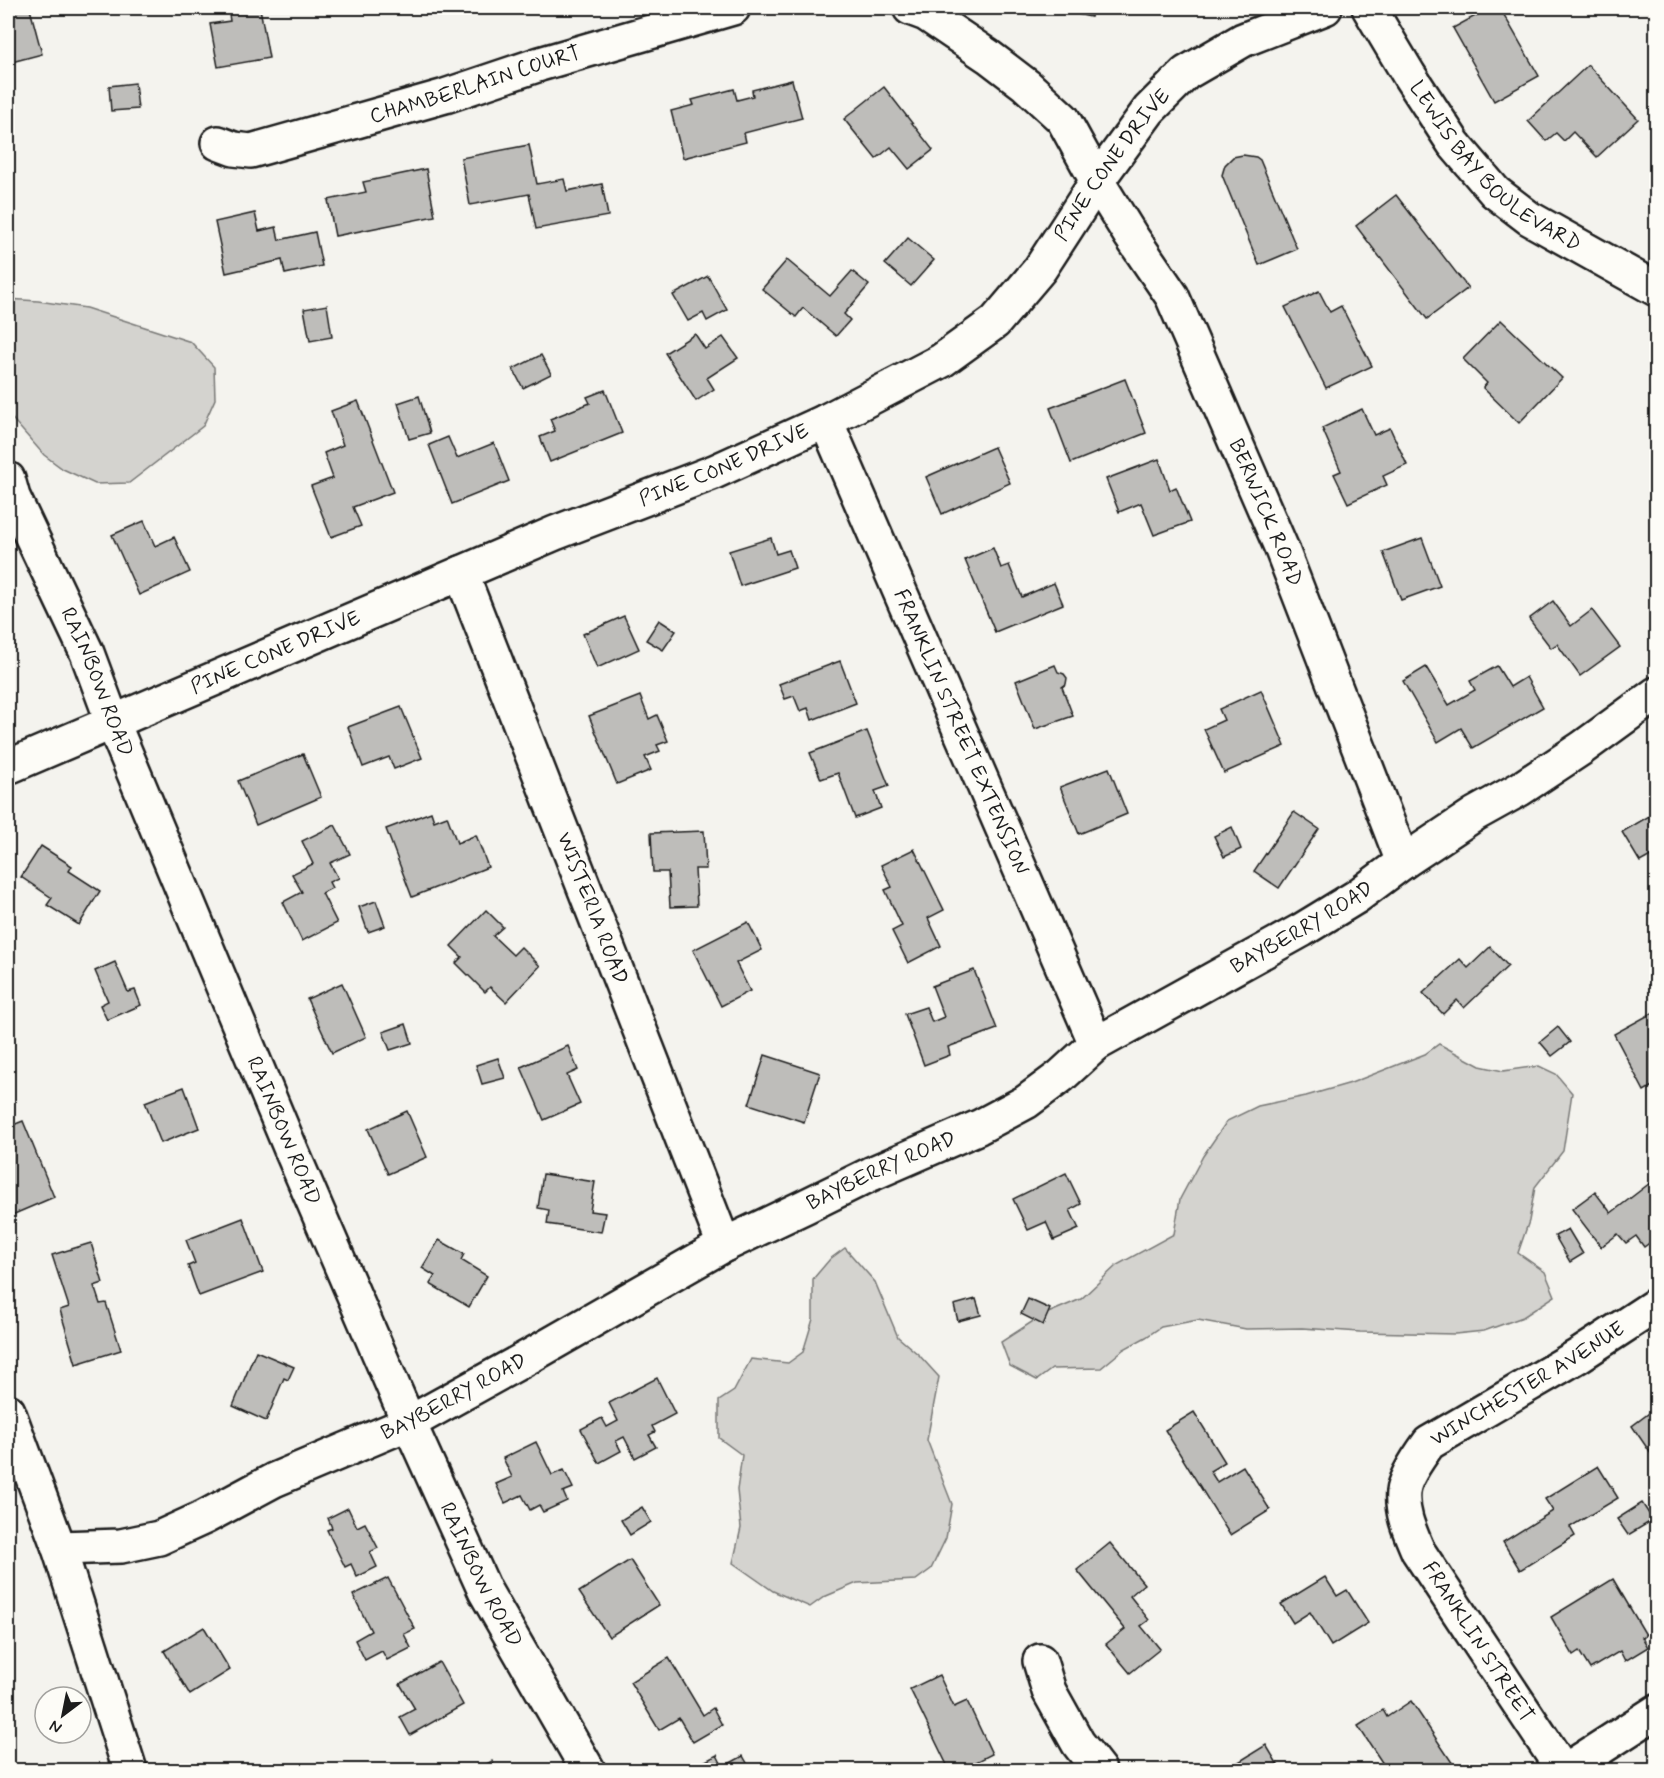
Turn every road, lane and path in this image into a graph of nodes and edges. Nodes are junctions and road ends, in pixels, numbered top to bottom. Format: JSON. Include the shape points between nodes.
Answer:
{"nodes":[{"id":1,"x":733,"y":8,"type":"edge"},
{"id":2,"x":910,"y":8,"type":"edge"},
{"id":3,"x":1325,"y":8,"type":"edge"},
{"id":4,"x":1369,"y":8,"type":"edge"},
{"id":5,"x":218,"y":143,"type":"dead end"},
{"id":6,"x":1098,"y":181,"type":"junction"},
{"id":7,"x":1656,"y":289,"type":"edge"},
{"id":8,"x":826,"y":422,"type":"junction"},
{"id":9,"x":8,"y":479,"type":"edge"},
{"id":10,"x":461,"y":573,"type":"junction"},
{"id":11,"x":1656,"y":694,"type":"edge"},
{"id":12,"x":113,"y":723,"type":"junction"},
{"id":13,"x":8,"y":767,"type":"edge"},
{"id":14,"x":1403,"y":862,"type":"junction"},
{"id":15,"x":1096,"y":1044,"type":"junction"},
{"id":16,"x":724,"y":1245,"type":"junction"},
{"id":17,"x":1656,"y":1305,"type":"edge"},
{"id":18,"x":8,"y":1411,"type":"edge"},
{"id":19,"x":409,"y":1423,"type":"junction"},
{"id":20,"x":1404,"y":1508,"type":"joint"},
{"id":21,"x":59,"y":1548,"type":"junction"},
{"id":22,"x":1040,"y":1661,"type":"dead end"},
{"id":23,"x":1656,"y":1712,"type":"edge"},
{"id":24,"x":130,"y":1770,"type":"edge"},
{"id":25,"x":588,"y":1770,"type":"edge"},
{"id":26,"x":1098,"y":1770,"type":"edge"},
{"id":27,"x":1564,"y":1770,"type":"edge"}],
"edges":[{"from":1,"to":5,"type":"street","name":"CHAMBERLAIN COURT","via":[[251,151]]},
{"from":2,"to":6,"type":"street","via":[[926,14],[988,56],[1063,118]]},
{"from":3,"to":6,"type":"street","name":"PINE CONE DRIVE","via":[[1243,40],[1186,73],[1149,110]]},
{"from":4,"to":7,"type":"street","name":"LEWIS BAY BOULEVARD","via":[[1454,144],[1495,192],[1529,218]]},
{"from":6,"to":8,"type":"street","name":"PINE CONE DRIVE","via":[[1040,269],[995,322],[941,362]]},
{"from":6,"to":14,"type":"street","name":"BERWICK ROAD","via":[[1172,296],[1281,547]]},
{"from":8,"to":10,"type":"street","name":"PINE CONE DRIVE","via":[[714,472]]},
{"from":8,"to":15,"type":"street","name":"FRANKLIN STREET EXTENSION"},
{"from":9,"to":12,"type":"street","name":"RAINBOW ROAD","via":[[87,653]]},
{"from":10,"to":12,"type":"street","name":"PINE CONE DRIVE"},
{"from":10,"to":16,"type":"street","name":"WISTERIA ROAD"},
{"from":11,"to":14,"type":"street","name":"BAYBERRY ROAD","via":[[1582,748]]},
{"from":12,"to":13,"type":"street","name":"PINE CONE DRIVE"},
{"from":12,"to":19,"type":"street","name":"RAINBOW ROAD"},
{"from":14,"to":15,"type":"street","name":"BAYBERRY ROAD","via":[[1311,924]]},
{"from":15,"to":16,"type":"street","name":"BAYBERRY ROAD","via":[[1026,1102]]},
{"from":16,"to":19,"type":"street","name":"BAYBERRY ROAD"},
{"from":17,"to":20,"type":"street","name":"WINCHESTER AVENUE","via":[[1578,1356],[1429,1443],[1403,1491]]},
{"from":18,"to":21,"type":"street"},
{"from":19,"to":21,"type":"street","name":"BAYBERRY ROAD","via":[[274,1480],[159,1538],[121,1546]]},
{"from":19,"to":25,"type":"street","name":"RAINBOW ROAD","via":[[485,1591]]},
{"from":20,"to":27,"type":"street","name":"FRANKLIN STREET","via":[[1418,1551]]},
{"from":21,"to":24,"type":"street"},
{"from":22,"to":26,"type":"street","via":[[1049,1691]]},
{"from":23,"to":27,"type":"street"}]}
